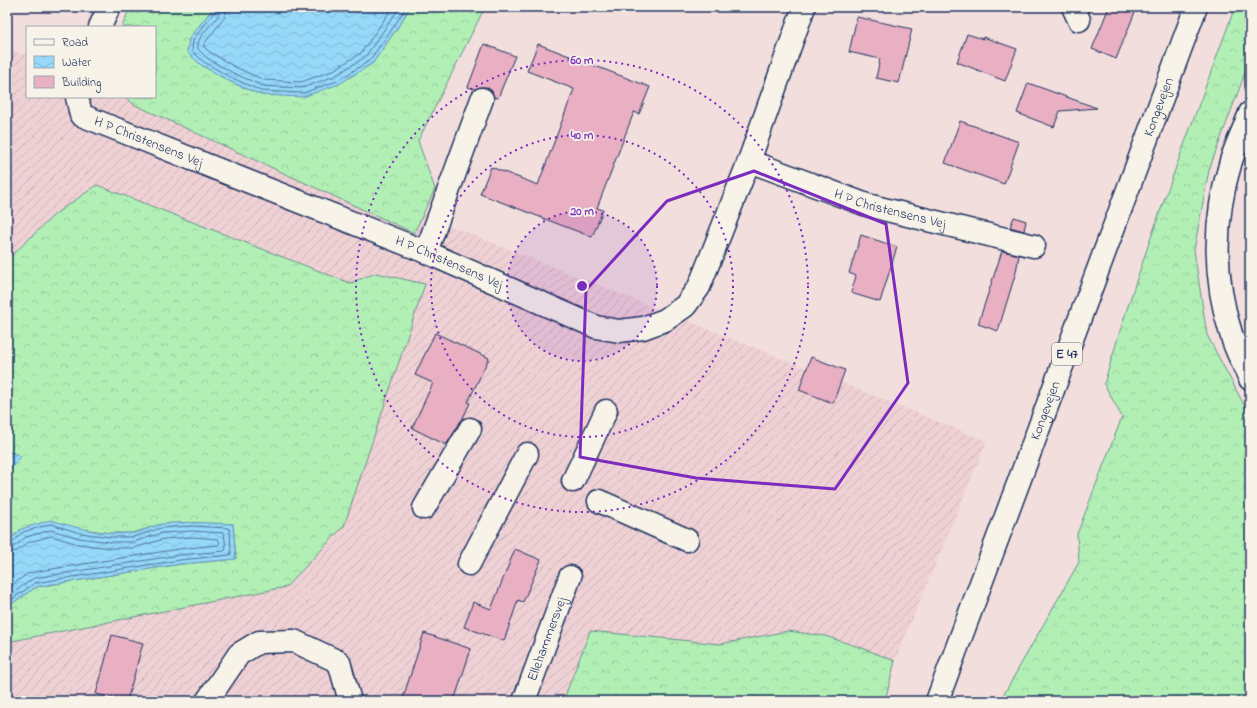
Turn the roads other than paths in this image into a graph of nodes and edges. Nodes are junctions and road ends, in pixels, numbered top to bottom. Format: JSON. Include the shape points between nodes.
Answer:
{"nodes":[{"id":1,"x":109,"y":7,"type":"edge"},
{"id":2,"x":804,"y":7,"type":"edge"},
{"id":3,"x":1196,"y":7,"type":"edge"},
{"id":4,"x":100,"y":26,"type":"edge"},
{"id":5,"x":77,"y":98,"type":"edge"},
{"id":6,"x":482,"y":99,"type":"dead end"},
{"id":7,"x":1250,"y":113,"type":"edge"},
{"id":8,"x":749,"y":161,"type":"junction"},
{"id":9,"x":1034,"y":246,"type":"dead end"},
{"id":10,"x":426,"y":252,"type":"junction"},
{"id":11,"x":1250,"y":379,"type":"edge"},
{"id":12,"x":606,"y":411,"type":"dead end"},
{"id":13,"x":470,"y":429,"type":"dead end"},
{"id":14,"x":527,"y":454,"type":"dead end"},
{"id":15,"x":573,"y":481,"type":"dead end"},
{"id":16,"x":600,"y":501,"type":"dead end"},
{"id":17,"x":424,"y":508,"type":"dead end"},
{"id":18,"x":687,"y":540,"type":"dead end"},
{"id":19,"x":469,"y":564,"type":"dead end"},
{"id":20,"x":570,"y":578,"type":"dead end"},
{"id":21,"x":208,"y":701,"type":"edge"},
{"id":22,"x":350,"y":701,"type":"edge"},
{"id":23,"x":524,"y":701,"type":"edge"},
{"id":24,"x":937,"y":701,"type":"edge"}],
"edges":[{"from":1,"to":4,"type":"street"},
{"from":2,"to":8,"type":"street","name":"H P Christensens Vej"},
{"from":3,"to":24,"type":"street","name":"Kongevejen","number":"E 47"},
{"from":5,"to":10,"type":"street","name":"H P Christensens Vej","via":[[81,115]]},
{"from":6,"to":10,"type":"street"},
{"from":7,"to":11,"type":"street","via":[[1232,161],[1220,205],[1217,250],[1221,295],[1230,331]]},
{"from":8,"to":9,"type":"street","name":"H P Christensens Vej","via":[[867,205]]},
{"from":8,"to":10,"type":"street","name":"H P Christensens Vej","via":[[700,287],[685,306],[665,320],[643,328],[619,331],[596,327]]},
{"from":12,"to":15,"type":"street"},
{"from":13,"to":17,"type":"street"},
{"from":14,"to":19,"type":"street"},
{"from":16,"to":18,"type":"street"},
{"from":20,"to":23,"type":"street","name":"Ellehammersvej"},
{"from":21,"to":22,"type":"street","via":[[239,654],[259,642],[294,641],[339,662]]}]}
